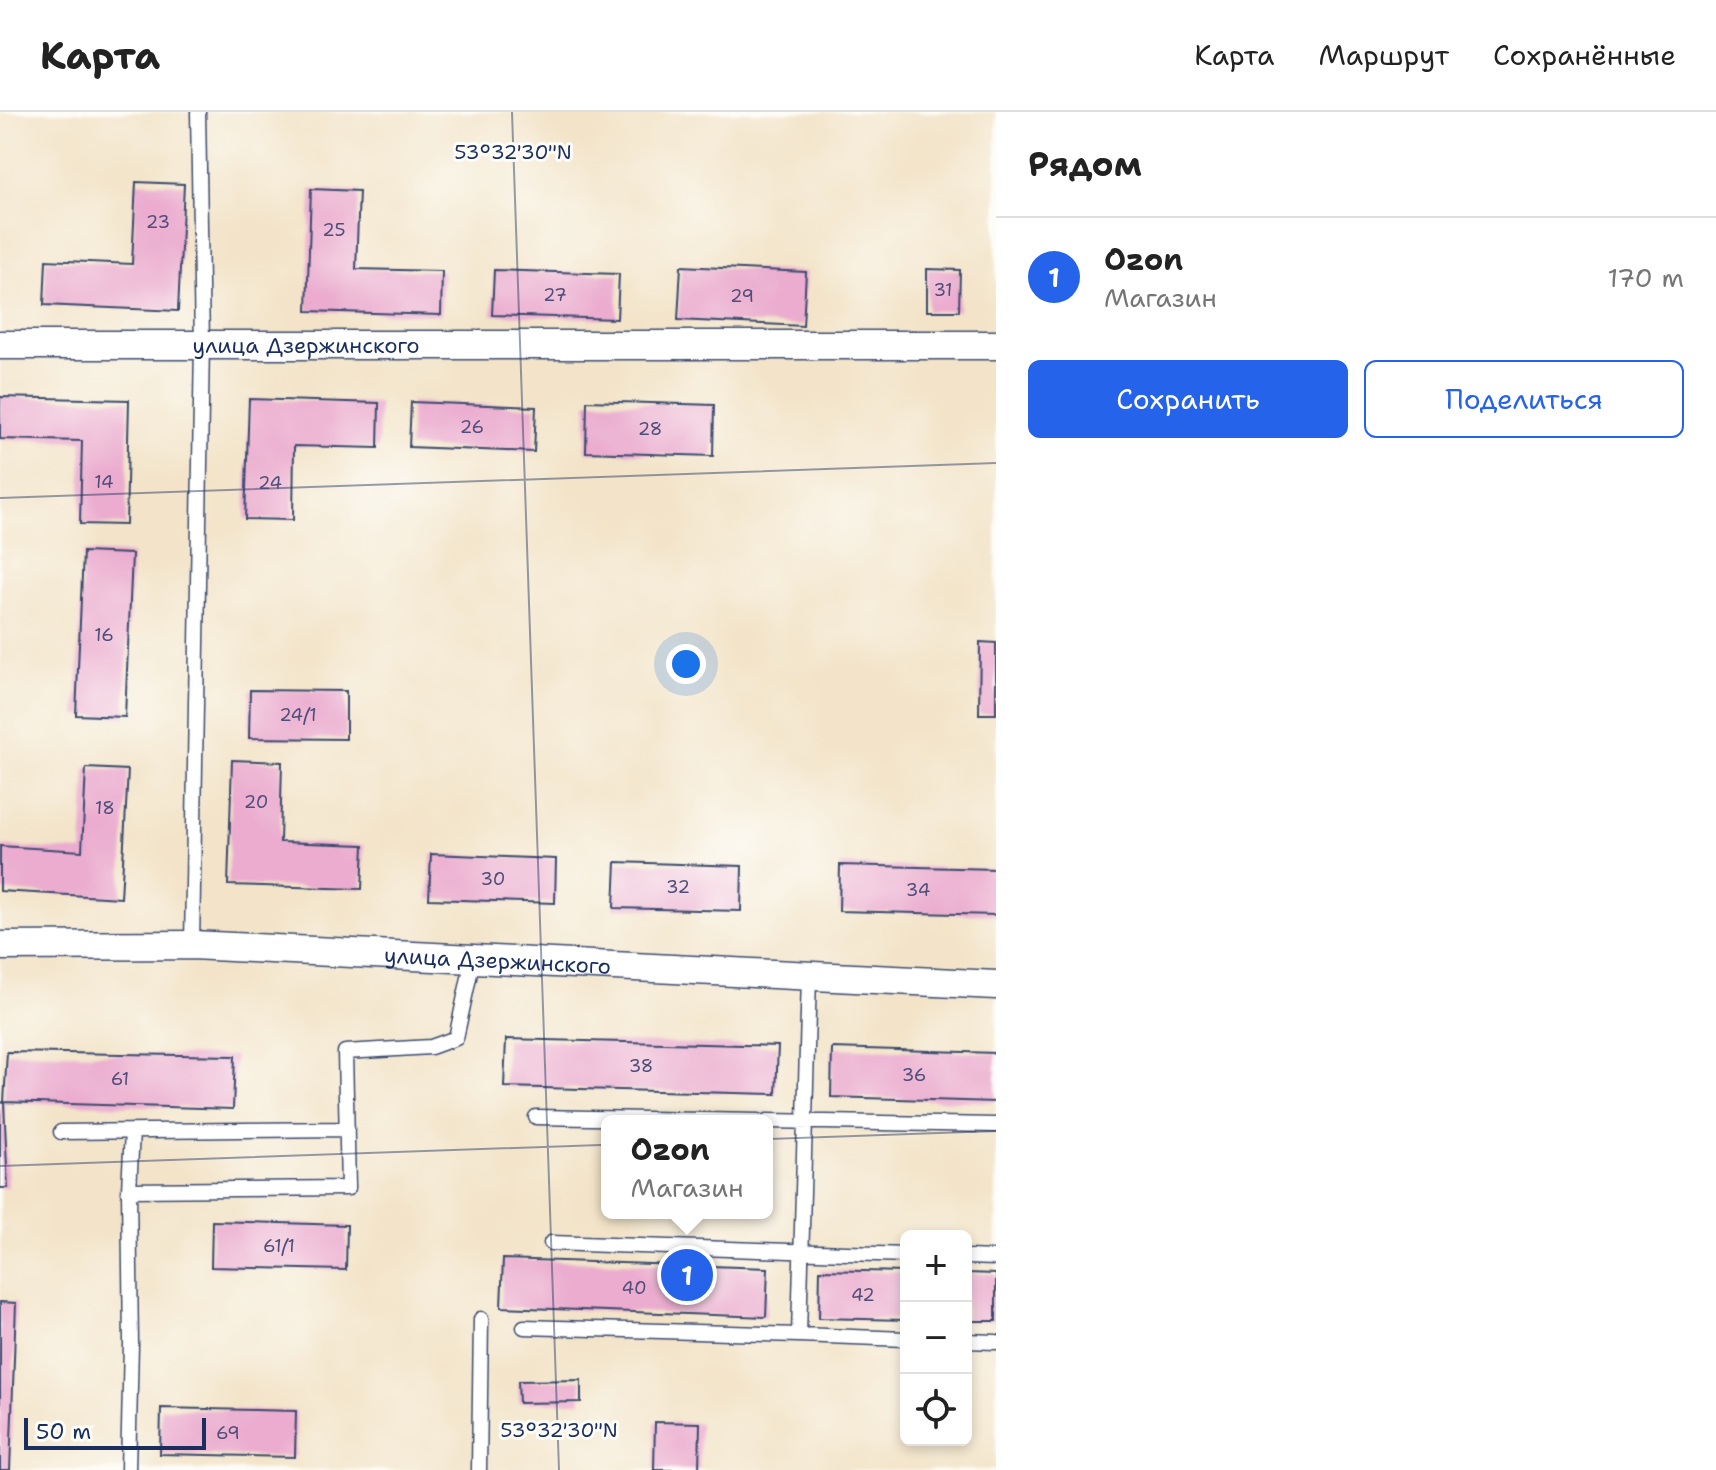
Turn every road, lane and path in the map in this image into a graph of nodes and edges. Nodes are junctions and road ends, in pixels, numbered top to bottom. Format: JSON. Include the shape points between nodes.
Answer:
{"nodes":[{"id":1,"x":198,"y":112,"type":"edge"},
{"id":2,"x":202,"y":343,"type":"junction"},
{"id":3,"x":0,"y":345,"type":"edge"},
{"id":4,"x":996,"y":345,"type":"edge"},
{"id":5,"x":192,"y":945,"type":"junction"},
{"id":6,"x":0,"y":946,"type":"edge"},
{"id":7,"x":473,"y":959,"type":"junction"},
{"id":8,"x":809,"y":976,"type":"junction"},
{"id":9,"x":996,"y":985,"type":"edge"},
{"id":10,"x":536,"y":1117,"type":"dead end"},
{"id":11,"x":601,"y":1118,"type":"edge"},
{"id":12,"x":773,"y":1121,"type":"edge"},
{"id":13,"x":805,"y":1122,"type":"junction"},
{"id":14,"x":996,"y":1125,"type":"edge"},
{"id":15,"x":347,"y":1129,"type":"junction"},
{"id":16,"x":132,"y":1131,"type":"junction"},
{"id":17,"x":61,"y":1132,"type":"dead end"},
{"id":18,"x":129,"y":1190,"type":"junction"},
{"id":19,"x":551,"y":1243,"type":"dead end"},
{"id":20,"x":801,"y":1252,"type":"junction"},
{"id":21,"x":900,"y":1255,"type":"edge"},
{"id":22,"x":972,"y":1257,"type":"edge"},
{"id":23,"x":996,"y":1258,"type":"edge"},
{"id":24,"x":481,"y":1319,"type":"dead end"},
{"id":25,"x":524,"y":1327,"type":"dead end"},
{"id":26,"x":799,"y":1335,"type":"junction"},
{"id":27,"x":900,"y":1339,"type":"edge"},
{"id":28,"x":972,"y":1341,"type":"edge"},
{"id":29,"x":996,"y":1342,"type":"edge"},
{"id":30,"x":128,"y":1470,"type":"edge"},
{"id":31,"x":479,"y":1470,"type":"edge"}],
"edges":[{"from":1,"to":2,"type":"lane"},
{"from":2,"to":3,"type":"street","name":"улица Дзержинского"},
{"from":2,"to":4,"type":"street","name":"улица Дзержинского"},
{"from":2,"to":5,"type":"lane"},
{"from":5,"to":6,"type":"street","name":"улица Дзержинского"},
{"from":5,"to":7,"type":"street","name":"улица Дзержинского"},
{"from":7,"to":8,"type":"street","name":"улица Дзержинского"},
{"from":7,"to":15,"type":"lane","via":[[456,1038],[431,1047],[345,1052]]},
{"from":8,"to":9,"type":"street","name":"улица Дзержинского"},
{"from":8,"to":13,"type":"lane"},
{"from":10,"to":11,"type":"lane"},
{"from":12,"to":13,"type":"lane"},
{"from":13,"to":14,"type":"lane"},
{"from":13,"to":20,"type":"lane"},
{"from":15,"to":16,"type":"lane"},
{"from":15,"to":18,"type":"lane","via":[[348,1188]]},
{"from":16,"to":17,"type":"lane"},
{"from":16,"to":18,"type":"lane"},
{"from":18,"to":30,"type":"lane"},
{"from":19,"to":20,"type":"lane"},
{"from":20,"to":21,"type":"lane"},
{"from":20,"to":26,"type":"lane"},
{"from":22,"to":23,"type":"lane"},
{"from":24,"to":31,"type":"lane"},
{"from":25,"to":26,"type":"lane"},
{"from":26,"to":27,"type":"lane"},
{"from":28,"to":29,"type":"lane"}]}
